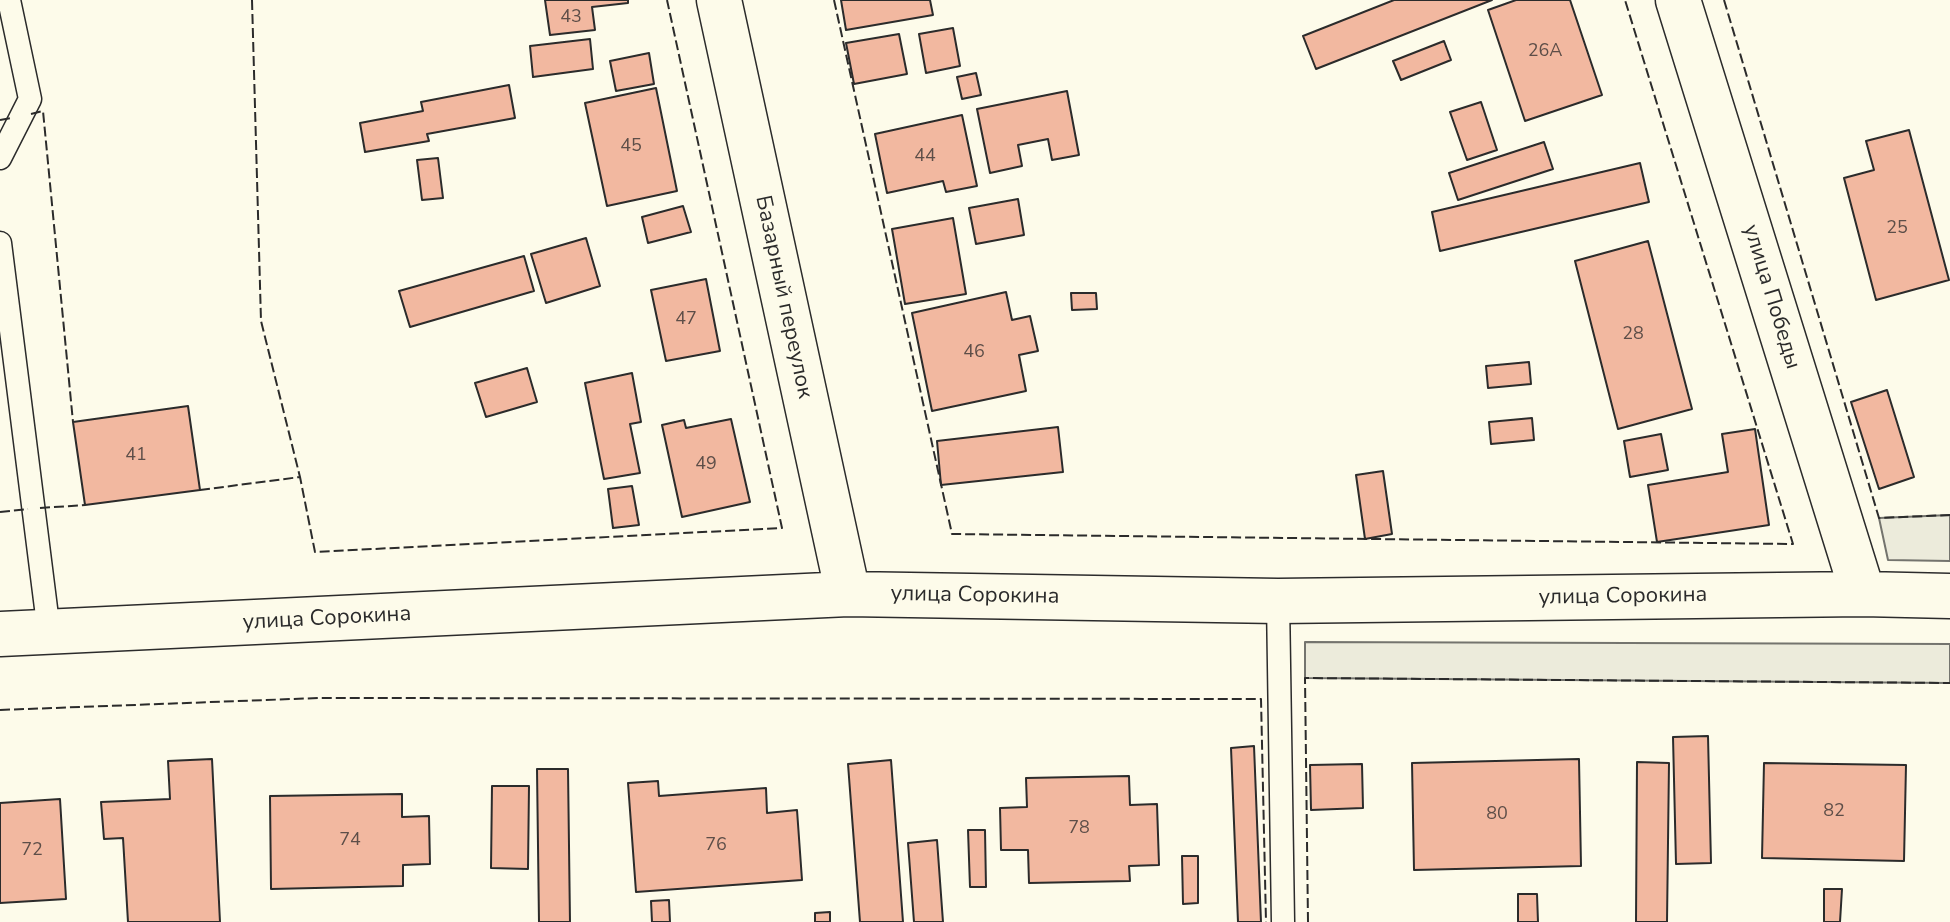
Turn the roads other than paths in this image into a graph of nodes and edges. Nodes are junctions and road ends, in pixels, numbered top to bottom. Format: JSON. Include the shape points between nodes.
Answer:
{"nodes":[{"id":1,"x":9,"y":0,"type":"edge"},
{"id":2,"x":719,"y":0,"type":"edge"},
{"id":3,"x":1678,"y":0,"type":"edge"},
{"id":4,"x":0,"y":158,"type":"edge"},
{"id":5,"x":0,"y":243,"type":"edge"},
{"id":6,"x":848,"y":594,"type":"junction"},
{"id":7,"x":1863,"y":594,"type":"junction"},
{"id":8,"x":1950,"y":596,"type":"edge"},
{"id":9,"x":1278,"y":601,"type":"junction"},
{"id":10,"x":49,"y":632,"type":"junction"},
{"id":11,"x":0,"y":634,"type":"edge"},
{"id":12,"x":1283,"y":922,"type":"edge"}],
"edges":[{"from":1,"to":4,"type":"lane","via":[[30,99]]},
{"from":2,"to":6,"type":"street","name":"Базарный переулок"},
{"from":3,"to":7,"type":"street","name":"улица Победы"},
{"from":5,"to":10,"type":"lane"},
{"from":6,"to":9,"type":"street","name":"улица Сорокина"},
{"from":6,"to":10,"type":"street","name":"улица Сорокина"},
{"from":7,"to":8,"type":"street","name":"улица Сорокина"},
{"from":7,"to":9,"type":"street","name":"улица Сорокина"},
{"from":9,"to":12,"type":"lane"},
{"from":10,"to":11,"type":"street","name":"улица Сорокина"}]}
